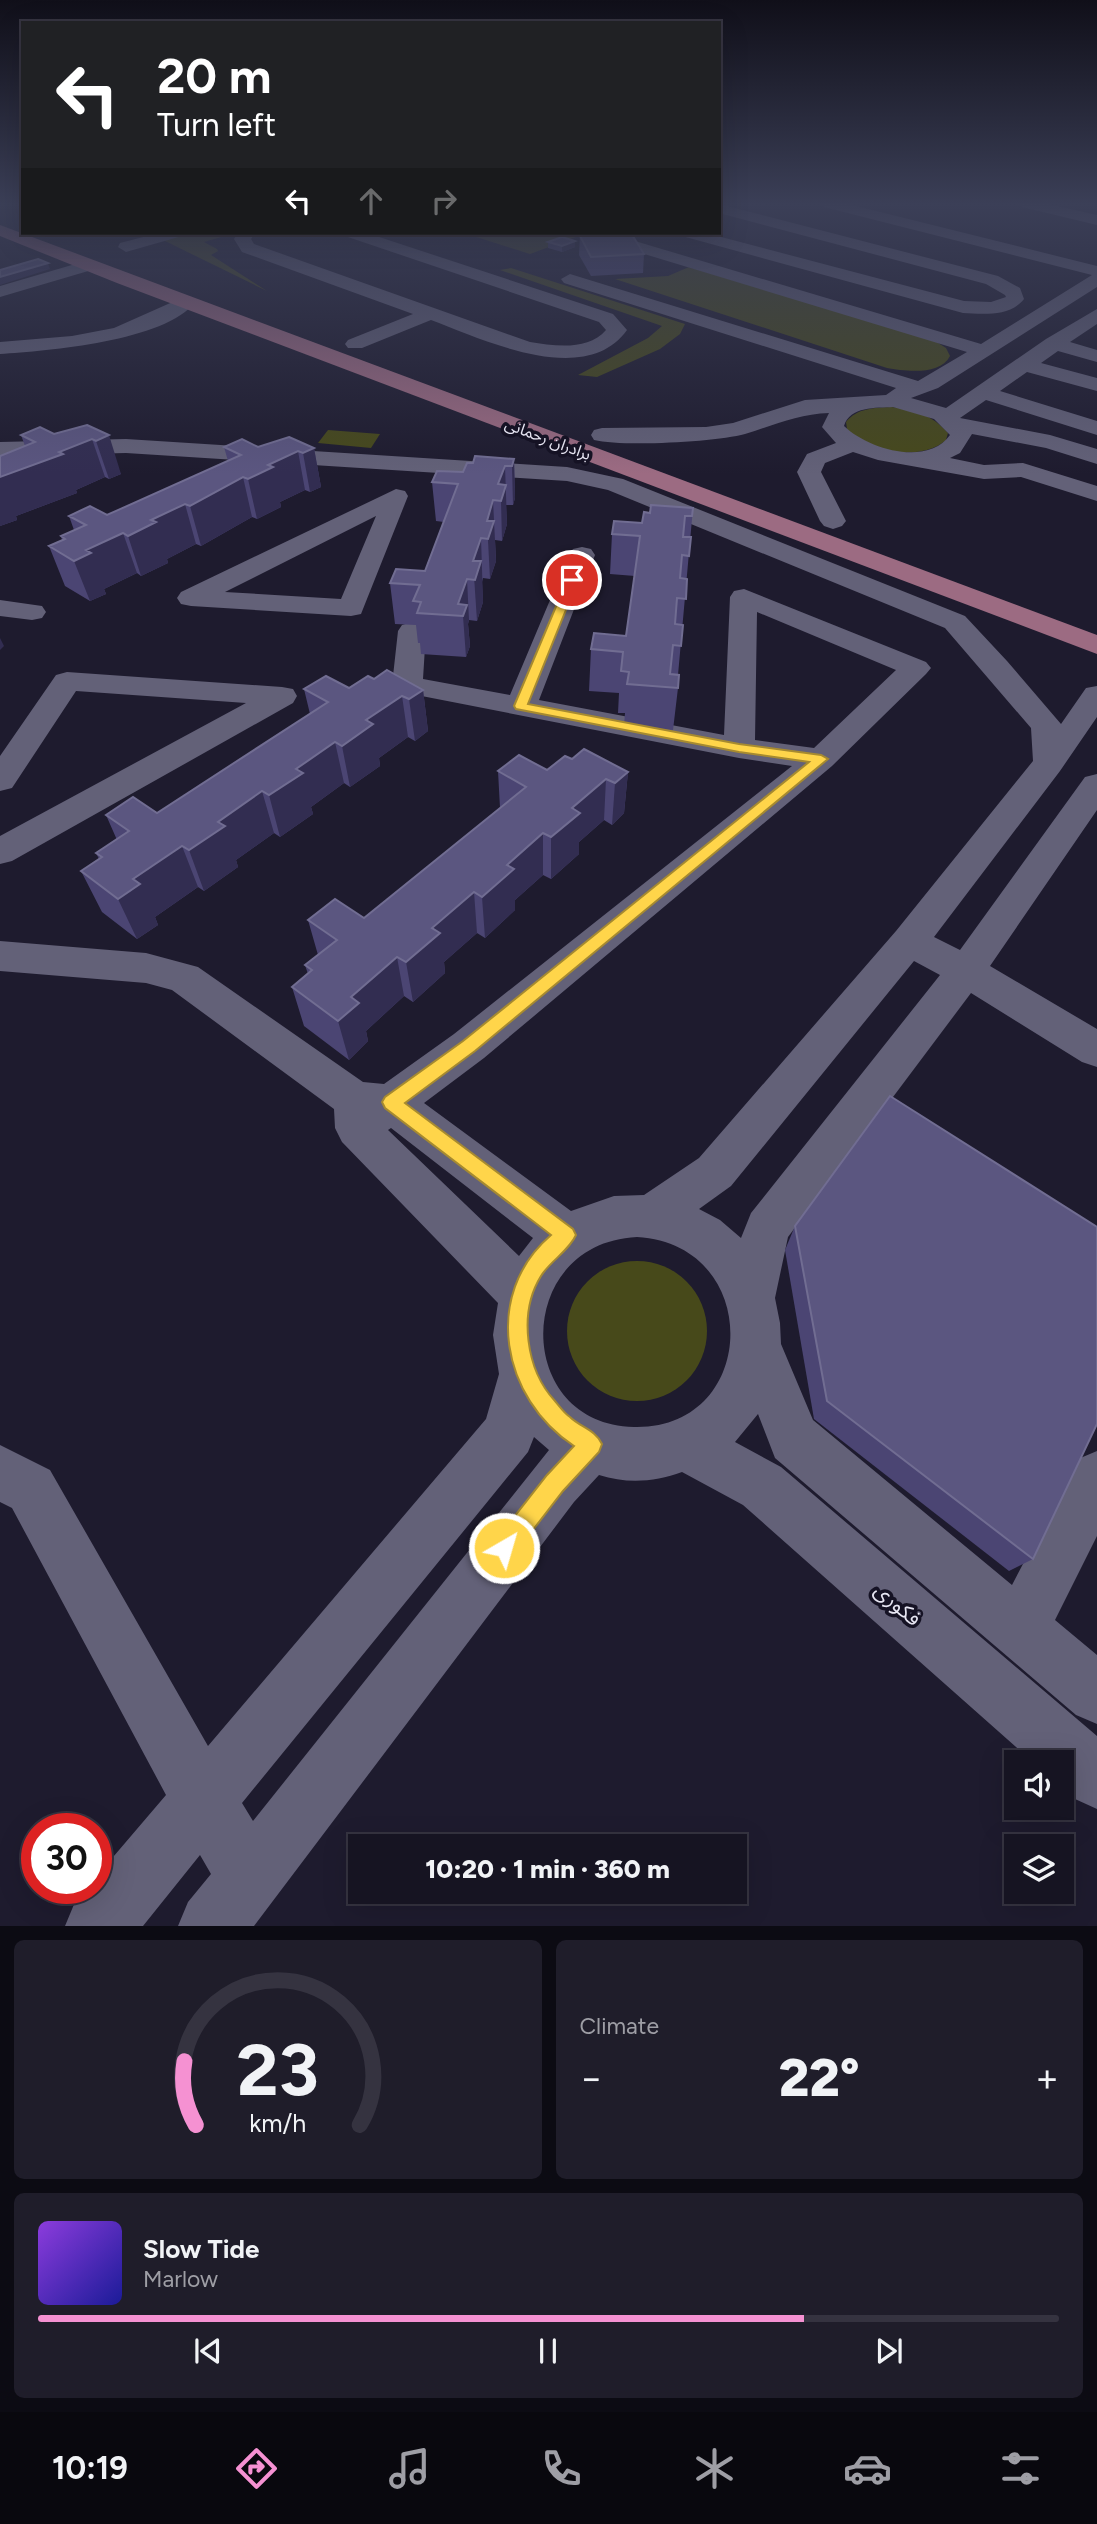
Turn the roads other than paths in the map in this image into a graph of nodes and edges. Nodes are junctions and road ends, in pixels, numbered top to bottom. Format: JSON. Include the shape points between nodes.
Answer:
{"nodes":[{"id":1,"x":165,"y":294,"type":"edge"},
{"id":2,"x":207,"y":294,"type":"edge"},
{"id":3,"x":377,"y":294,"type":"edge"},
{"id":4,"x":534,"y":294,"type":"edge"},
{"id":5,"x":620,"y":294,"type":"edge"},
{"id":6,"x":794,"y":294,"type":"edge"},
{"id":7,"x":914,"y":294,"type":"edge"},
{"id":8,"x":1014,"y":294,"type":"edge"},
{"id":9,"x":1074,"y":294,"type":"edge"},
{"id":10,"x":186,"y":302,"type":"junction"},
{"id":11,"x":1097,"y":315,"type":"edge"},
{"id":12,"x":439,"y":316,"type":"junction"},
{"id":13,"x":1097,"y":325,"type":"edge"},
{"id":14,"x":1063,"y":337,"type":"junction"},
{"id":15,"x":1097,"y":345,"type":"edge"},
{"id":16,"x":363,"y":347,"type":"junction"},
{"id":17,"x":0,"y":348,"type":"edge"},
{"id":18,"x":984,"y":351,"type":"junction"},
{"id":19,"x":1097,"y":356,"type":"edge"},
{"id":20,"x":1023,"y":364,"type":"junction"},
{"id":21,"x":1097,"y":386,"type":"edge"},
{"id":22,"x":920,"y":389,"type":"junction"},
{"id":23,"x":982,"y":392,"type":"junction"},
{"id":24,"x":499,"y":397,"type":"dead end"},
{"id":25,"x":864,"y":403,"type":"junction"},
{"id":26,"x":952,"y":421,"type":"junction"},
{"id":27,"x":576,"y":426,"type":"dead end"},
{"id":28,"x":1097,"y":428,"type":"edge"},
{"id":29,"x":602,"y":435,"type":"junction"},
{"id":30,"x":851,"y":445,"type":"junction"},
{"id":31,"x":41,"y":448,"type":"junction"},
{"id":32,"x":0,"y":449,"type":"edge"},
{"id":33,"x":653,"y":454,"type":"dead end"},
{"id":34,"x":1097,"y":457,"type":"edge"},
{"id":35,"x":912,"y":458,"type":"junction"},
{"id":36,"x":411,"y":463,"type":"junction"},
{"id":37,"x":0,"y":465,"type":"edge"},
{"id":38,"x":1097,"y":494,"type":"edge"},
{"id":39,"x":396,"y":496,"type":"junction"},
{"id":40,"x":807,"y":512,"type":"dead end"},
{"id":41,"x":833,"y":521,"type":"junction"},
{"id":42,"x":858,"y":531,"type":"dead end"},
{"id":43,"x":582,"y":555,"type":"dead end"},
{"id":44,"x":0,"y":608,"type":"edge"},
{"id":45,"x":32,"y":612,"type":"dead end"},
{"id":46,"x":411,"y":631,"type":"dead end"},
{"id":47,"x":1097,"y":645,"type":"edge"},
{"id":48,"x":521,"y":706,"type":"junction"},
{"id":49,"x":1092,"y":711,"type":"edge"},
{"id":50,"x":739,"y":748,"type":"junction"},
{"id":51,"x":821,"y":759,"type":"junction"},
{"id":52,"x":1049,"y":763,"type":"junction"},
{"id":53,"x":0,"y":780,"type":"edge"},
{"id":54,"x":1097,"y":785,"type":"edge"},
{"id":55,"x":0,"y":852,"type":"edge"},
{"id":56,"x":909,"y":941,"type":"junction"},
{"id":57,"x":0,"y":956,"type":"edge"},
{"id":58,"x":966,"y":971,"type":"junction"},
{"id":59,"x":1097,"y":1050,"type":"edge"},
{"id":60,"x":368,"y":1110,"type":"junction"},
{"id":61,"x":650,"y":1217,"type":"junction"},
{"id":62,"x":566,"y":1235,"type":"junction"},
{"id":63,"x":523,"y":1294,"type":"junction"},
{"id":64,"x":753,"y":1324,"type":"junction"},
{"id":65,"x":525,"y":1371,"type":"junction"},
{"id":66,"x":591,"y":1444,"type":"junction"},
{"id":67,"x":688,"y":1446,"type":"junction"},
{"id":68,"x":0,"y":1472,"type":"edge"},
{"id":69,"x":1097,"y":1478,"type":"edge"},
{"id":70,"x":1035,"y":1600,"type":"dead end"},
{"id":71,"x":1097,"y":1693,"type":"edge"},
{"id":72,"x":1097,"y":1777,"type":"edge"},
{"id":73,"x":202,"y":1798,"type":"junction"},
{"id":74,"x":249,"y":1876,"type":"junction"},
{"id":75,"x":99,"y":1926,"type":"edge"},
{"id":76,"x":212,"y":1926,"type":"edge"}],
"edges":[{"from":1,"to":10,"type":"main road","name":"برادران رحمانی"},
{"from":2,"to":16,"type":"main road","name":"برادران رحمانی"},
{"from":3,"to":12,"type":"street"},
{"from":4,"to":12,"type":"street","via":[[606,318],[617,330],[607,341],[586,348],[542,350]]},
{"from":5,"to":22,"type":"street"},
{"from":6,"to":18,"type":"street"},
{"from":7,"to":8,"type":"street","via":[[963,307],[994,307],[1010,304]]},
{"from":9,"to":18,"type":"street"},
{"from":10,"to":17,"type":"street","via":[[165,316],[120,332],[45,346]]},
{"from":10,"to":47,"type":"main road","name":"برادران رحمانی"},
{"from":11,"to":14,"type":"street"},
{"from":12,"to":16,"type":"street"},
{"from":13,"to":14,"type":"street"},
{"from":14,"to":15,"type":"street"},
{"from":14,"to":19,"type":"street"},
{"from":14,"to":20,"type":"street"},
{"from":16,"to":24,"type":"main road","name":"برادران رحمانی"},
{"from":18,"to":22,"type":"street"},
{"from":20,"to":21,"type":"street"},
{"from":20,"to":23,"type":"street"},
{"from":22,"to":25,"type":"street"},
{"from":23,"to":26,"type":"street"},
{"from":23,"to":28,"type":"street"},
{"from":25,"to":26,"type":"street","via":[[913,404]]},
{"from":25,"to":29,"type":"street","via":[[805,407],[706,434]]},
{"from":25,"to":30,"type":"street","via":[[842,410],[834,418],[833,427]]},
{"from":26,"to":34,"type":"street"},
{"from":26,"to":35,"type":"street","via":[[961,435],[958,444],[932,456]]},
{"from":27,"to":29,"type":"main road","name":"برادران رحمانی"},
{"from":29,"to":33,"type":"main road","name":"برادران رحمانی"},
{"from":30,"to":35,"type":"street","via":[[890,457]]},
{"from":30,"to":41,"type":"street","via":[[815,459],[808,472]]},
{"from":31,"to":32,"type":"street"},
{"from":31,"to":36,"type":"street","via":[[125,446]]},
{"from":31,"to":37,"type":"street"},
{"from":35,"to":38,"type":"street","via":[[984,472],[1023,470]]},
{"from":36,"to":39,"type":"street"},
{"from":36,"to":52,"type":"street","via":[[567,474],[615,484],[955,622],[1047,727]]},
{"from":39,"to":39,"type":"street","via":[[351,608],[191,598],[384,502]]},
{"from":40,"to":41,"type":"main road"},
{"from":41,"to":42,"type":"main road"},
{"from":43,"to":48,"type":"street"},
{"from":44,"to":45,"type":"street"},
{"from":46,"to":48,"type":"street","via":[[407,685]]},
{"from":48,"to":50,"type":"street"},
{"from":49,"to":52,"type":"street"},
{"from":50,"to":51,"type":"street"},
{"from":50,"to":51,"type":"street","via":[[744,597],[916,668]]},
{"from":51,"to":60,"type":"street","via":[[469,1046]]},
{"from":52,"to":56,"type":"street"},
{"from":53,"to":55,"type":"street","via":[[67,681],[282,696]]},
{"from":54,"to":58,"type":"street"},
{"from":56,"to":58,"type":"street"},
{"from":56,"to":61,"type":"street","via":[[715,1172]]},
{"from":57,"to":60,"type":"street","via":[[146,968],[184,978]]},
{"from":58,"to":59,"type":"street"},
{"from":58,"to":64,"type":"street","via":[[767,1228]]},
{"from":60,"to":62,"type":"street"},
{"from":60,"to":63,"type":"street"},
{"from":61,"to":62,"type":"street","via":[[592,1222]]},
{"from":61,"to":64,"type":"street","via":[[705,1240],[727,1261]]},
{"from":62,"to":63,"type":"street","via":[[547,1251]]},
{"from":63,"to":65,"type":"street","via":[[518,1345]]},
{"from":64,"to":67,"type":"street","via":[[751,1378],[737,1406],[716,1430]]},
{"from":64,"to":71,"type":"street","via":[[794,1439]]},
{"from":65,"to":66,"type":"street","via":[[540,1401],[563,1426]]},
{"from":65,"to":73,"type":"street","via":[[509,1433]]},
{"from":66,"to":67,"type":"street","via":[[623,1454],[657,1455]]},
{"from":66,"to":74,"type":"street","via":[[555,1483]]},
{"from":67,"to":72,"type":"street","name":"فکوری","via":[[762,1486]]},
{"from":68,"to":73,"type":"street","via":[[31,1489]]},
{"from":69,"to":70,"type":"street"},
{"from":73,"to":74,"type":"street"},
{"from":73,"to":75,"type":"street"},
{"from":74,"to":76,"type":"street"}]}
